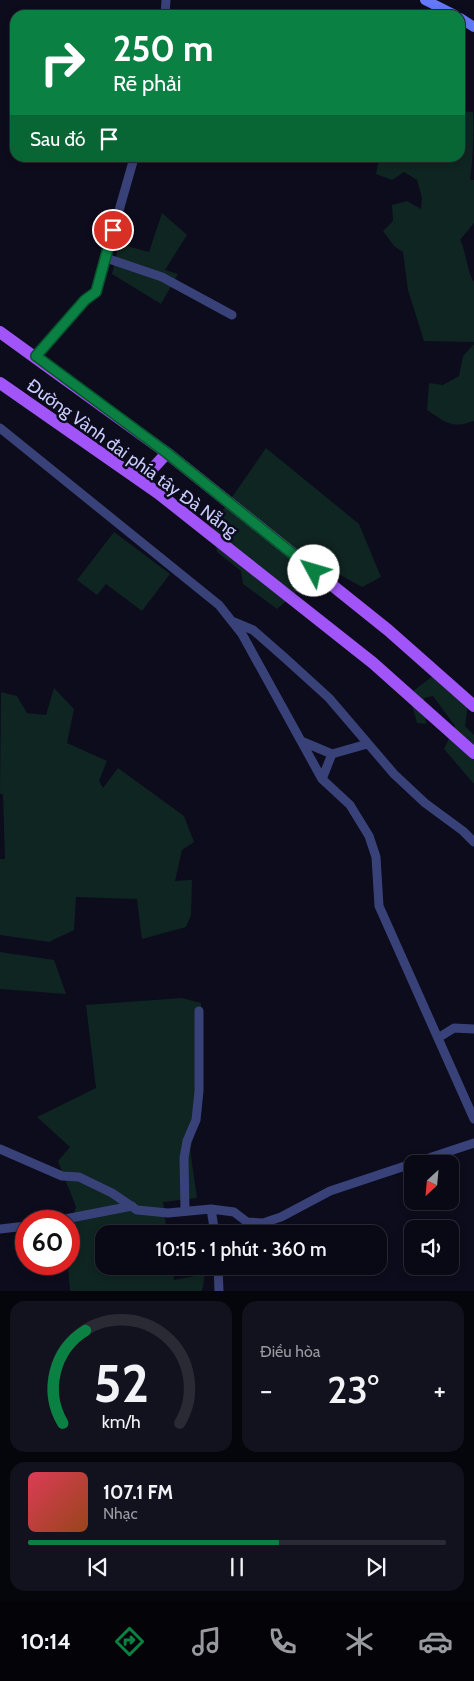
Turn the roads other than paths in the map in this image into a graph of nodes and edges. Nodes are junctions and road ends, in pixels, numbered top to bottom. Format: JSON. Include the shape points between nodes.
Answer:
{"nodes":[{"id":1,"x":425,"y":0,"type":"edge"},
{"id":2,"x":445,"y":10,"type":"edge"},
{"id":3,"x":133,"y":162,"type":"edge"},
{"id":4,"x":106,"y":258,"type":"junction"},
{"id":5,"x":232,"y":315,"type":"dead end"},
{"id":6,"x":0,"y":332,"type":"edge"},
{"id":7,"x":36,"y":356,"type":"junction"},
{"id":8,"x":0,"y":384,"type":"edge"},
{"id":9,"x":0,"y":428,"type":"edge"},
{"id":10,"x":167,"y":453,"type":"junction"},
{"id":11,"x":141,"y":481,"type":"junction"},
{"id":12,"x":232,"y":622,"type":"junction"},
{"id":13,"x":474,"y":706,"type":"edge"},
{"id":14,"x":300,"y":741,"type":"junction"},
{"id":15,"x":367,"y":744,"type":"junction"},
{"id":16,"x":474,"y":753,"type":"edge"},
{"id":17,"x":332,"y":754,"type":"junction"},
{"id":18,"x":322,"y":779,"type":"junction"},
{"id":19,"x":474,"y":842,"type":"edge"},
{"id":20,"x":198,"y":1011,"type":"dead end"},
{"id":21,"x":474,"y":1029,"type":"edge"},
{"id":22,"x":438,"y":1038,"type":"junction"},
{"id":23,"x":474,"y":1119,"type":"edge"},
{"id":24,"x":474,"y":1143,"type":"edge"},
{"id":25,"x":0,"y":1149,"type":"edge"},
{"id":26,"x":132,"y":1206,"type":"junction"},
{"id":27,"x":211,"y":1209,"type":"junction"},
{"id":28,"x":185,"y":1211,"type":"junction"},
{"id":29,"x":80,"y":1216,"type":"edge"},
{"id":30,"x":214,"y":1225,"type":"edge"},
{"id":31,"x":15,"y":1227,"type":"edge"},
{"id":32,"x":0,"y":1229,"type":"edge"},
{"id":33,"x":218,"y":1275,"type":"edge"},
{"id":34,"x":218,"y":1291,"type":"edge"}],
"edges":[{"from":1,"to":2,"type":"street"},
{"from":3,"to":4,"type":"street"},
{"from":4,"to":5,"type":"street","via":[[162,277]]},
{"from":4,"to":7,"type":"street","via":[[96,292],[85,300]]},
{"from":6,"to":7,"type":"main road","name":"Đường Vành đai phía tây Đà Nẵng"},
{"from":7,"to":10,"type":"main road","name":"Đường Vành đai phía tây Đà Nẵng"},
{"from":8,"to":11,"type":"main road","name":"Đường Vành đai phía tây Đà Nẵng"},
{"from":9,"to":12,"type":"street","via":[[219,605]]},
{"from":10,"to":11,"type":"main road"},
{"from":10,"to":13,"type":"main road","name":"Đường Vành đai phía tây Đà Nẵng","via":[[388,630]]},
{"from":11,"to":16,"type":"main road","name":"Đường Vành đai phía tây Đà Nẵng","via":[[373,663]]},
{"from":12,"to":14,"type":"street","via":[[242,634]]},
{"from":12,"to":15,"type":"street","via":[[253,630],[285,658],[329,698]]},
{"from":14,"to":17,"type":"street"},
{"from":14,"to":18,"type":"street"},
{"from":15,"to":17,"type":"street"},
{"from":15,"to":19,"type":"street","via":[[425,804]]},
{"from":17,"to":18,"type":"street"},
{"from":18,"to":22,"type":"street","via":[[350,805],[368,836],[376,857],[379,906]]},
{"from":20,"to":28,"type":"street","via":[[199,1091],[196,1120],[184,1158]]},
{"from":21,"to":22,"type":"street","via":[[454,1028]]},
{"from":22,"to":23,"type":"street"},
{"from":24,"to":27,"type":"street","via":[[330,1191],[263,1223],[247,1222],[234,1212]]},
{"from":25,"to":26,"type":"street","via":[[62,1176],[79,1177]]},
{"from":26,"to":28,"type":"street","via":[[136,1210]]},
{"from":26,"to":29,"type":"street"},
{"from":27,"to":28,"type":"street"},
{"from":27,"to":30,"type":"street"},
{"from":31,"to":32,"type":"street"},
{"from":33,"to":34,"type":"street"}]}
